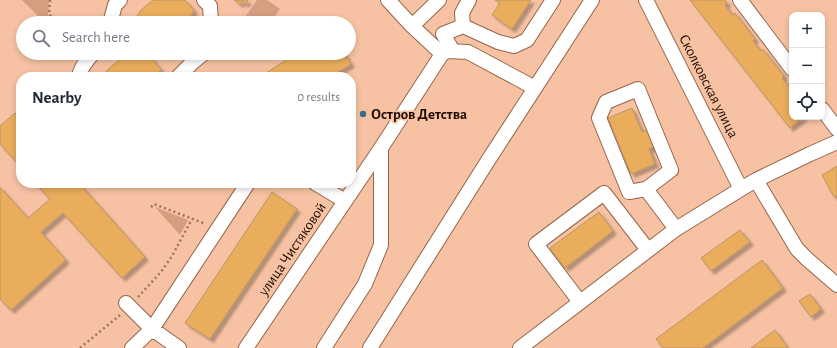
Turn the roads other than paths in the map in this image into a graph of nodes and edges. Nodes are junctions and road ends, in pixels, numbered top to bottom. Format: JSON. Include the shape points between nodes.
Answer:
{"nodes":[{"id":1,"x":120,"y":0,"type":"edge"},
{"id":2,"x":204,"y":0,"type":"edge"},
{"id":3,"x":388,"y":0,"type":"edge"},
{"id":4,"x":440,"y":0,"type":"edge"},
{"id":5,"x":469,"y":0,"type":"edge"},
{"id":6,"x":553,"y":0,"type":"edge"},
{"id":7,"x":592,"y":0,"type":"edge"},
{"id":8,"x":646,"y":0,"type":"edge"},
{"id":9,"x":740,"y":0,"type":"edge"},
{"id":10,"x":112,"y":16,"type":"edge"},
{"id":11,"x":211,"y":16,"type":"edge"},
{"id":12,"x":412,"y":26,"type":"junction"},
{"id":13,"x":463,"y":26,"type":"junction"},
{"id":14,"x":448,"y":52,"type":"junction"},
{"id":15,"x":87,"y":60,"type":"edge"},
{"id":16,"x":195,"y":60,"type":"edge"},
{"id":17,"x":789,"y":65,"type":"edge"},
{"id":18,"x":80,"y":72,"type":"edge"},
{"id":19,"x":183,"y":72,"type":"edge"},
{"id":20,"x":534,"y":88,"type":"junction"},
{"id":21,"x":825,"y":113,"type":"edge"},
{"id":22,"x":837,"y":129,"type":"edge"},
{"id":23,"x":837,"y":142,"type":"edge"},
{"id":24,"x":381,"y":148,"type":"junction"},
{"id":25,"x":756,"y":180,"type":"junction"},
{"id":26,"x":356,"y":185,"type":"edge"},
{"id":27,"x":245,"y":188,"type":"edge"},
{"id":28,"x":323,"y":188,"type":"edge"},
{"id":29,"x":354,"y":188,"type":"edge"},
{"id":30,"x":741,"y":188,"type":"junction"},
{"id":31,"x":646,"y":189,"type":"junction"},
{"id":32,"x":345,"y":201,"type":"junction"},
{"id":33,"x":676,"y":228,"type":"junction"},
{"id":34,"x":648,"y":250,"type":"junction"},
{"id":35,"x":837,"y":285,"type":"edge"},
{"id":36,"x":580,"y":302,"type":"junction"},
{"id":37,"x":128,"y":304,"type":"road end"},
{"id":38,"x":152,"y":329,"type":"junction"},
{"id":39,"x":132,"y":348,"type":"edge"},
{"id":40,"x":179,"y":348,"type":"edge"},
{"id":41,"x":246,"y":348,"type":"edge"},
{"id":42,"x":324,"y":348,"type":"edge"},
{"id":43,"x":370,"y":348,"type":"edge"},
{"id":44,"x":520,"y":348,"type":"edge"}],
"edges":[{"from":1,"to":10,"type":"street","via":[[115,5]]},
{"from":2,"to":11,"type":"street","via":[[210,6]]},
{"from":3,"to":12,"type":"street"},
{"from":4,"to":12,"type":"street"},
{"from":5,"to":13,"type":"street","via":[[462,13]]},
{"from":6,"to":13,"type":"street","via":[[527,40],[514,46],[498,42]]},
{"from":7,"to":20,"type":"street"},
{"from":8,"to":30,"type":"street","name":"Сколковская улица"},
{"from":9,"to":17,"type":"street"},
{"from":12,"to":14,"type":"street"},
{"from":13,"to":14,"type":"street","via":[[444,34]]},
{"from":14,"to":20,"type":"street","via":[[468,52]]},
{"from":14,"to":24,"type":"street","name":"улица Чистяковой"},
{"from":15,"to":18,"type":"street"},
{"from":16,"to":19,"type":"street"},
{"from":20,"to":43,"type":"street"},
{"from":21,"to":22,"type":"street"},
{"from":23,"to":25,"type":"street"},
{"from":24,"to":26,"type":"street","name":"улица Чистяковой"},
{"from":24,"to":42,"type":"street","via":[[381,245],[364,284]]},
{"from":25,"to":30,"type":"street"},
{"from":25,"to":35,"type":"street","via":[[797,249]]},
{"from":27,"to":38,"type":"street"},
{"from":28,"to":32,"type":"street"},
{"from":29,"to":32,"type":"street","name":"улица Чистяковой"},
{"from":30,"to":33,"type":"street"},
{"from":31,"to":31,"type":"street","via":[[671,170],[638,89],[606,102],[599,118],[629,192]]},
{"from":31,"to":33,"type":"street"},
{"from":32,"to":41,"type":"street","name":"улица Чистяковой"},
{"from":33,"to":34,"type":"street"},
{"from":34,"to":36,"type":"street"},
{"from":34,"to":36,"type":"street","via":[[604,193],[536,244]]},
{"from":36,"to":44,"type":"street"},
{"from":37,"to":38,"type":"street"},
{"from":38,"to":39,"type":"street"},
{"from":38,"to":40,"type":"street"}]}
